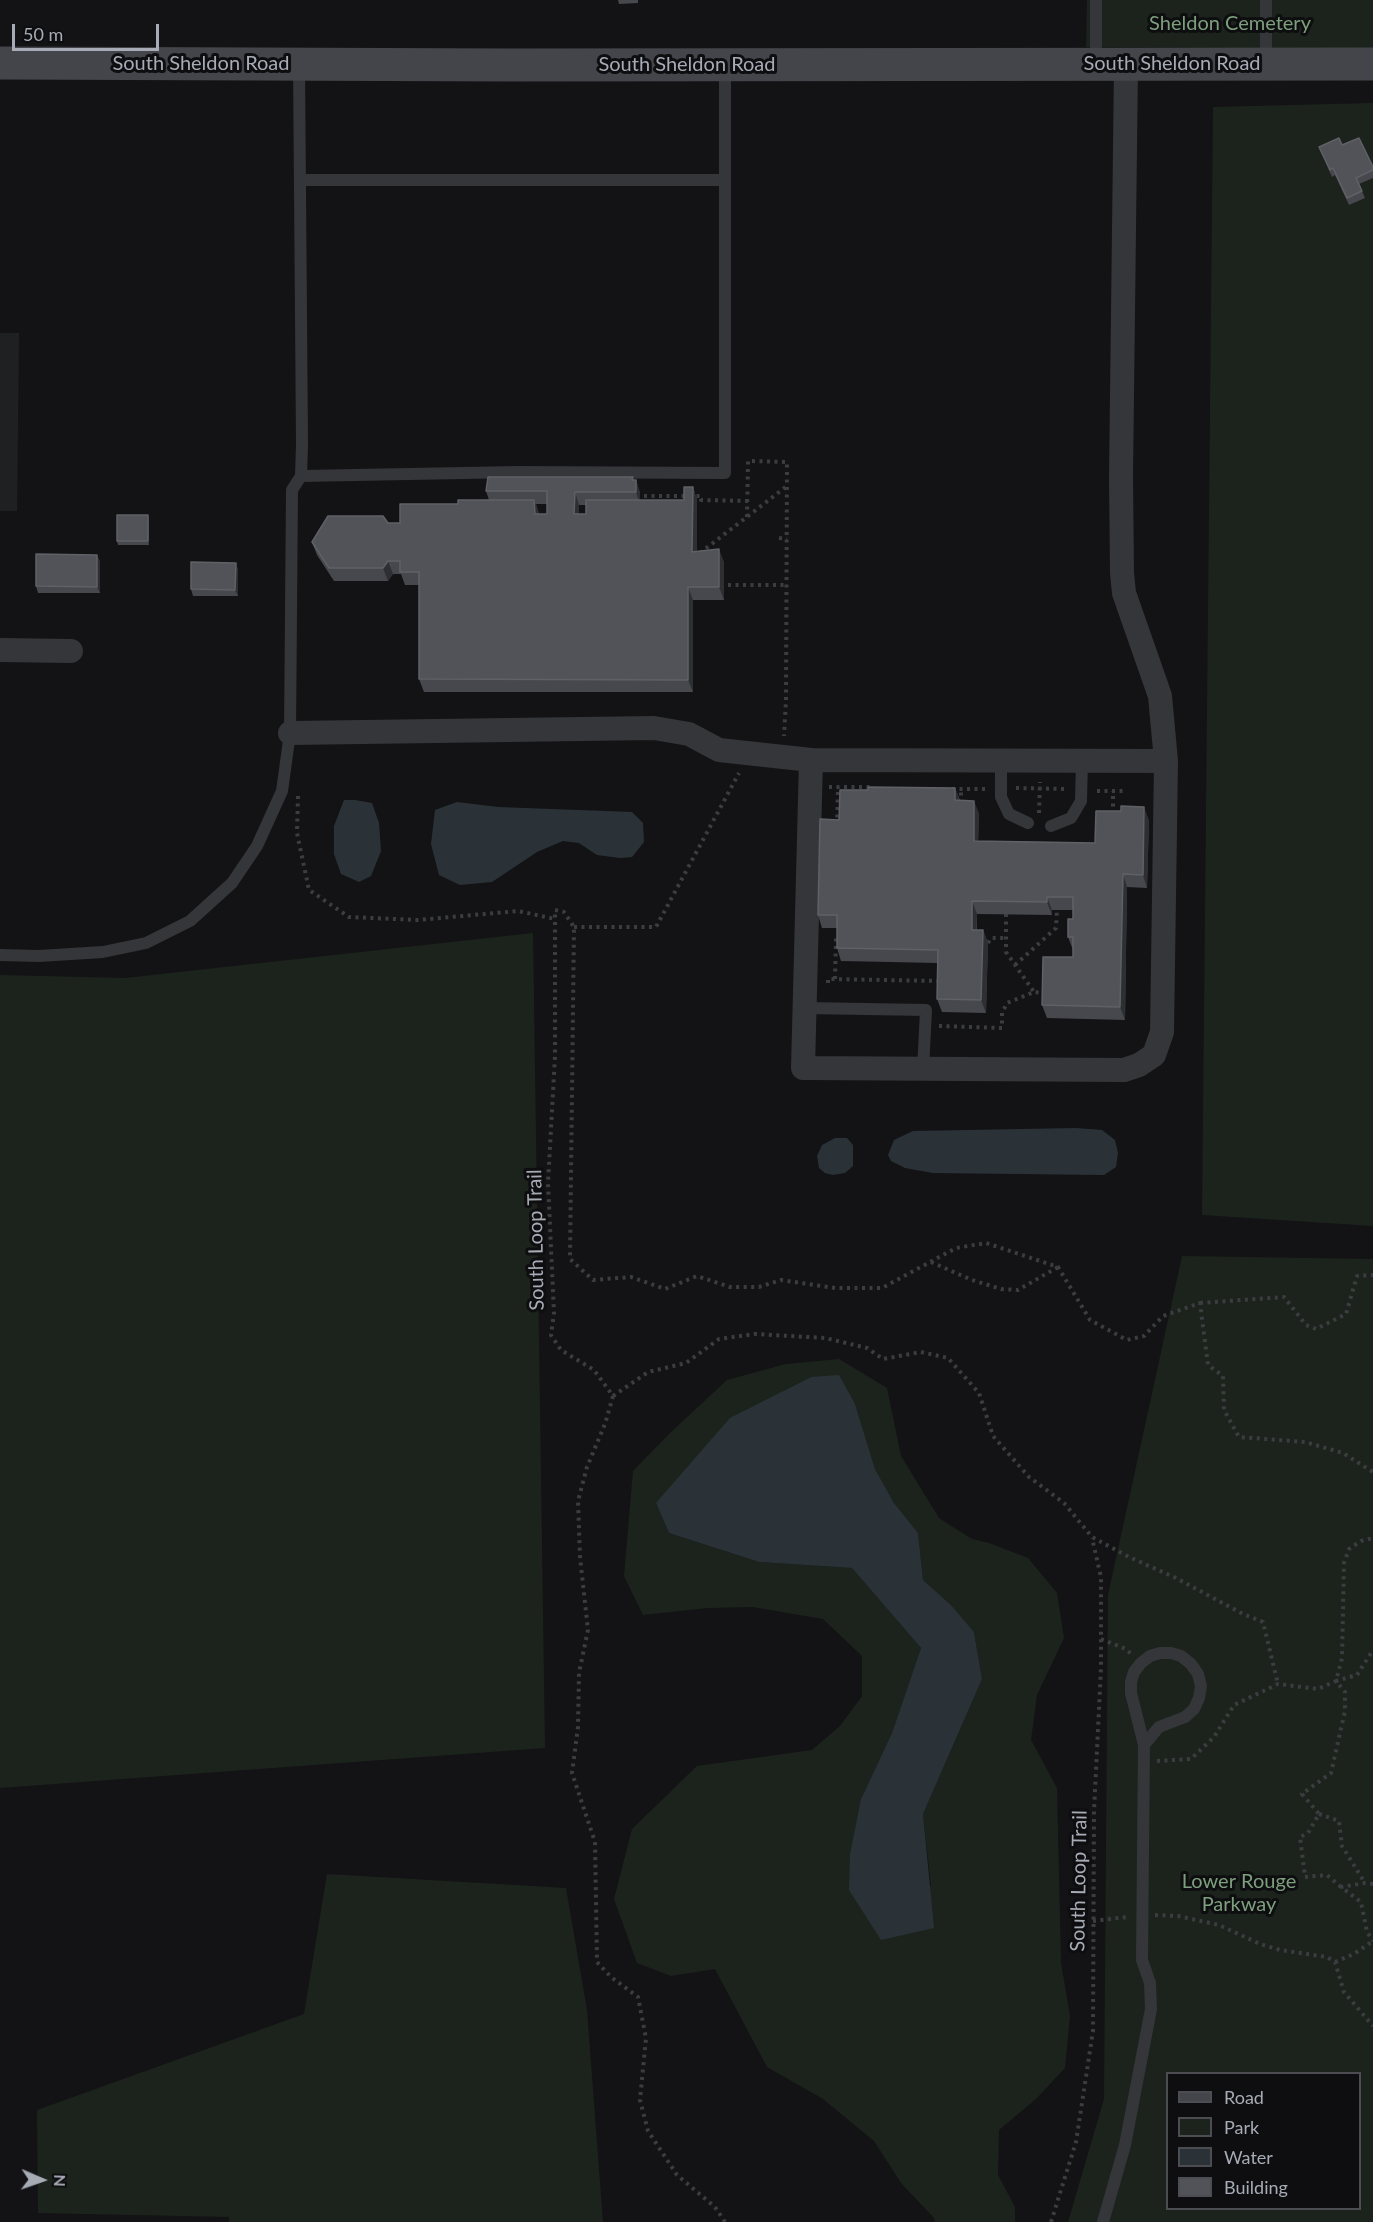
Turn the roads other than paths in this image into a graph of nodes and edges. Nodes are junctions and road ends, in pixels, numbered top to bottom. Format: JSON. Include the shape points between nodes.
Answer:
{"nodes":[{"id":1,"x":1096,"y":0,"type":"edge"},
{"id":2,"x":1266,"y":0,"type":"edge"},
{"id":3,"x":0,"y":63,"type":"edge"},
{"id":4,"x":1266,"y":63,"type":"junction"},
{"id":5,"x":299,"y":64,"type":"junction"},
{"id":6,"x":1111,"y":64,"type":"junction"},
{"id":7,"x":1373,"y":64,"type":"edge"},
{"id":8,"x":725,"y":65,"type":"junction"},
{"id":9,"x":300,"y":180,"type":"junction"},
{"id":10,"x":725,"y":180,"type":"junction"},
{"id":11,"x":301,"y":476,"type":"junction"},
{"id":12,"x":0,"y":650,"type":"edge"},
{"id":13,"x":70,"y":651,"type":"dead end"},
{"id":14,"x":290,"y":733,"type":"junction"},
{"id":15,"x":811,"y":760,"type":"junction"},
{"id":16,"x":1001,"y":760,"type":"junction"},
{"id":17,"x":1082,"y":760,"type":"junction"},
{"id":18,"x":1166,"y":761,"type":"junction"},
{"id":19,"x":1028,"y":823,"type":"dead end"},
{"id":20,"x":1051,"y":826,"type":"dead end"},
{"id":21,"x":0,"y":955,"type":"edge"},
{"id":22,"x":805,"y":1008,"type":"junction"},
{"id":23,"x":923,"y":1070,"type":"junction"},
{"id":24,"x":1144,"y":1745,"type":"junction"},
{"id":25,"x":1103,"y":2222,"type":"edge"}],
"edges":[{"from":1,"to":6,"type":"lane"},
{"from":2,"to":4,"type":"lane"},
{"from":3,"to":5,"type":"street","name":"South Sheldon Road"},
{"from":4,"to":6,"type":"street","name":"South Sheldon Road"},
{"from":4,"to":7,"type":"street","name":"South Sheldon Road"},
{"from":5,"to":8,"type":"street","name":"South Sheldon Road"},
{"from":5,"to":9,"type":"lane"},
{"from":6,"to":8,"type":"street","name":"South Sheldon Road"},
{"from":6,"to":18,"type":"street","via":[[1122,573],[1124,593],[1160,696]]},
{"from":8,"to":10,"type":"lane"},
{"from":9,"to":10,"type":"lane"},
{"from":9,"to":11,"type":"lane"},
{"from":10,"to":11,"type":"lane","via":[[725,473]]},
{"from":11,"to":14,"type":"lane","via":[[292,490]]},
{"from":12,"to":13,"type":"street"},
{"from":14,"to":15,"type":"street","via":[[654,728],[689,734],[719,750]]},
{"from":14,"to":21,"type":"lane","via":[[282,790],[257,846],[232,883],[190,921],[146,943],[103,952]]},
{"from":15,"to":16,"type":"street"},
{"from":15,"to":22,"type":"street"},
{"from":16,"to":17,"type":"street"},
{"from":16,"to":19,"type":"lane","via":[[1001,797],[1009,814]]},
{"from":17,"to":18,"type":"street"},
{"from":17,"to":20,"type":"lane","via":[[1081,801],[1071,818]]},
{"from":18,"to":23,"type":"street","via":[[1162,1032],[1154,1055],[1124,1070]]},
{"from":22,"to":23,"type":"street","via":[[803,1068]]},
{"from":22,"to":23,"type":"lane","via":[[926,1010]]},
{"from":24,"to":24,"type":"lane","via":[[1159,1727],[1185,1717],[1199,1698],[1198,1674],[1181,1656],[1150,1656],[1134,1672],[1131,1693]]},
{"from":24,"to":25,"type":"lane","via":[[1142,1960],[1150,1983],[1152,2009],[1125,2145]]}]}
